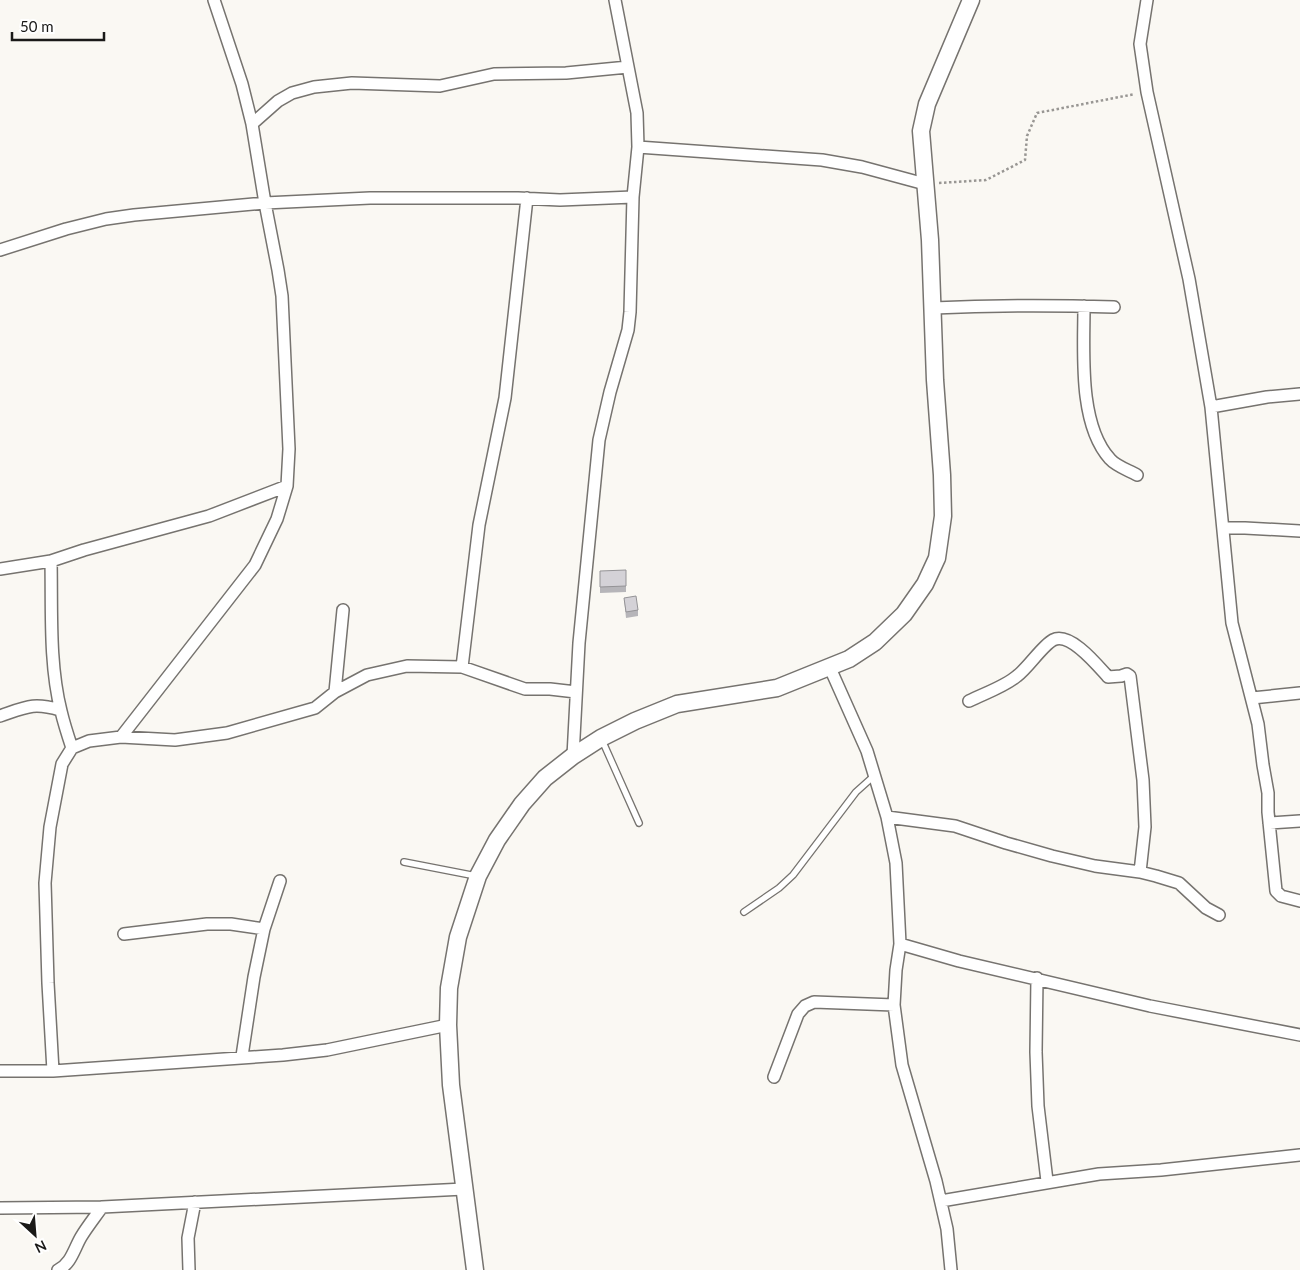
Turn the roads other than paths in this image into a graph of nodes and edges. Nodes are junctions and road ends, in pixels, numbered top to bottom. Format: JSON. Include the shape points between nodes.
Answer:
{"nodes":[{"id":1,"x":214,"y":0,"type":"edge"},
{"id":2,"x":615,"y":0,"type":"edge"},
{"id":3,"x":971,"y":0,"type":"edge"},
{"id":4,"x":1147,"y":0,"type":"edge"},
{"id":5,"x":628,"y":66,"type":"junction"},
{"id":6,"x":252,"y":124,"type":"junction"},
{"id":7,"x":638,"y":147,"type":"junction"},
{"id":8,"x":925,"y":184,"type":"junction"},
{"id":9,"x":527,"y":198,"type":"junction"},
{"id":10,"x":633,"y":198,"type":"junction"},
{"id":11,"x":265,"y":204,"type":"junction"},
{"id":12,"x":0,"y":250,"type":"edge"},
{"id":13,"x":1084,"y":306,"type":"junction"},
{"id":14,"x":1114,"y":307,"type":"dead end"},
{"id":15,"x":933,"y":308,"type":"junction"},
{"id":16,"x":1300,"y":394,"type":"edge"},
{"id":17,"x":1212,"y":407,"type":"junction"},
{"id":18,"x":1137,"y":475,"type":"dead end"},
{"id":19,"x":287,"y":486,"type":"junction"},
{"id":20,"x":1223,"y":528,"type":"junction"},
{"id":21,"x":1300,"y":531,"type":"edge"},
{"id":22,"x":51,"y":561,"type":"junction"},
{"id":23,"x":0,"y":569,"type":"edge"},
{"id":24,"x":343,"y":610,"type":"dead end"},
{"id":25,"x":462,"y":666,"type":"junction"},
{"id":26,"x":830,"y":668,"type":"junction"},
{"id":27,"x":335,"y":692,"type":"junction"},
{"id":28,"x":576,"y":692,"type":"junction"},
{"id":29,"x":1300,"y":693,"type":"edge"},
{"id":30,"x":1252,"y":698,"type":"junction"},
{"id":31,"x":969,"y":701,"type":"dead end"},
{"id":32,"x":60,"y":710,"type":"junction"},
{"id":33,"x":0,"y":716,"type":"edge"},
{"id":34,"x":121,"y":736,"type":"junction"},
{"id":35,"x":601,"y":738,"type":"junction"},
{"id":36,"x":72,"y":748,"type":"junction"},
{"id":37,"x":573,"y":756,"type":"junction"},
{"id":38,"x":875,"y":775,"type":"junction"},
{"id":39,"x":887,"y":817,"type":"junction"},
{"id":40,"x":1300,"y":821,"type":"edge"},
{"id":41,"x":640,"y":823,"type":"dead end"},
{"id":42,"x":1269,"y":823,"type":"junction"},
{"id":43,"x":404,"y":862,"type":"dead end"},
{"id":44,"x":1140,"y":872,"type":"junction"},
{"id":45,"x":478,"y":876,"type":"junction"},
{"id":46,"x":280,"y":881,"type":"dead end"},
{"id":47,"x":1300,"y":901,"type":"edge"},
{"id":48,"x":744,"y":912,"type":"dead end"},
{"id":49,"x":1219,"y":915,"type":"dead end"},
{"id":50,"x":264,"y":929,"type":"junction"},
{"id":51,"x":124,"y":934,"type":"dead end"},
{"id":52,"x":900,"y":944,"type":"junction"},
{"id":53,"x":1037,"y":978,"type":"junction"},
{"id":54,"x":894,"y":1005,"type":"junction"},
{"id":55,"x":448,"y":1025,"type":"junction"},
{"id":56,"x":1300,"y":1035,"type":"edge"},
{"id":57,"x":242,"y":1056,"type":"junction"},
{"id":58,"x":53,"y":1070,"type":"junction"},
{"id":59,"x":0,"y":1072,"type":"edge"},
{"id":60,"x":774,"y":1076,"type":"dead end"},
{"id":61,"x":1300,"y":1155,"type":"edge"},
{"id":62,"x":1047,"y":1182,"type":"junction"},
{"id":63,"x":464,"y":1190,"type":"junction"},
{"id":64,"x":941,"y":1201,"type":"junction"},
{"id":65,"x":195,"y":1202,"type":"junction"},
{"id":66,"x":102,"y":1207,"type":"junction"},
{"id":67,"x":0,"y":1208,"type":"edge"},
{"id":68,"x":58,"y":1270,"type":"edge"},
{"id":69,"x":189,"y":1270,"type":"edge"},
{"id":70,"x":475,"y":1270,"type":"edge"},
{"id":71,"x":951,"y":1270,"type":"edge"}],
"edges":[{"from":1,"to":6,"type":"street"},
{"from":2,"to":5,"type":"street"},
{"from":3,"to":8,"type":"main road","via":[[927,104],[921,131]]},
{"from":4,"to":17,"type":"street","via":[[1140,44],[1147,92],[1189,279]]},
{"from":5,"to":6,"type":"street","via":[[566,73],[494,74],[440,86],[352,83],[314,87],[278,101]]},
{"from":5,"to":7,"type":"street","via":[[637,113]]},
{"from":6,"to":11,"type":"street"},
{"from":7,"to":8,"type":"street","via":[[822,160]]},
{"from":7,"to":10,"type":"street"},
{"from":8,"to":15,"type":"main road"},
{"from":9,"to":10,"type":"street"},
{"from":9,"to":11,"type":"street","via":[[370,198]]},
{"from":9,"to":25,"type":"street","via":[[505,398],[479,525]]},
{"from":10,"to":28,"type":"street","via":[[628,330],[600,440]]},
{"from":11,"to":12,"type":"street","via":[[106,219]]},
{"from":11,"to":19,"type":"street","via":[[282,296],[289,449]]},
{"from":13,"to":14,"type":"street"},
{"from":13,"to":15,"type":"street","via":[[999,304]]},
{"from":13,"to":18,"type":"street","via":[[1084,375],[1094,434],[1112,461]]},
{"from":15,"to":26,"type":"main road","via":[[944,516],[937,558],[925,584],[904,614],[875,642]]},
{"from":16,"to":17,"type":"street"},
{"from":17,"to":20,"type":"street"},
{"from":19,"to":22,"type":"street","via":[[208,516]]},
{"from":19,"to":34,"type":"street","via":[[277,519],[255,565]]},
{"from":20,"to":21,"type":"street"},
{"from":20,"to":30,"type":"street","via":[[1232,623]]},
{"from":22,"to":23,"type":"street"},
{"from":22,"to":32,"type":"street","via":[[52,634]]},
{"from":24,"to":27,"type":"street"},
{"from":25,"to":27,"type":"street","via":[[407,666],[367,674]]},
{"from":25,"to":28,"type":"street","via":[[525,689]]},
{"from":26,"to":35,"type":"main road","via":[[777,688],[677,704]]},
{"from":26,"to":38,"type":"street"},
{"from":27,"to":34,"type":"street","via":[[315,708],[228,733],[175,740]]},
{"from":28,"to":37,"type":"street"},
{"from":29,"to":30,"type":"street"},
{"from":30,"to":42,"type":"street","via":[[1268,793]]},
{"from":31,"to":44,"type":"street","via":[[1017,676],[1053,640],[1063,638],[1075,645],[1108,677],[1130,676],[1143,780],[1145,826]]},
{"from":32,"to":33,"type":"street","via":[[42,705]]},
{"from":32,"to":36,"type":"street"},
{"from":34,"to":36,"type":"street","via":[[89,741]]},
{"from":35,"to":37,"type":"main road"},
{"from":35,"to":41,"type":"lane"},
{"from":36,"to":58,"type":"street","via":[[62,764],[50,827],[45,883]]},
{"from":37,"to":45,"type":"main road","via":[[522,804]]},
{"from":38,"to":39,"type":"street"},
{"from":38,"to":48,"type":"lane","via":[[856,792],[793,875]]},
{"from":39,"to":44,"type":"street","via":[[955,826],[1052,856]]},
{"from":39,"to":52,"type":"street","via":[[896,863]]},
{"from":40,"to":42,"type":"street"},
{"from":42,"to":47,"type":"street","via":[[1276,891],[1281,896]]},
{"from":43,"to":45,"type":"lane"},
{"from":44,"to":49,"type":"street","via":[[1179,883],[1194,899]]},
{"from":45,"to":55,"type":"main road","via":[[458,937],[449,988]]},
{"from":46,"to":50,"type":"street"},
{"from":50,"to":51,"type":"street","via":[[207,924]]},
{"from":50,"to":57,"type":"street"},
{"from":52,"to":53,"type":"street"},
{"from":52,"to":54,"type":"street"},
{"from":53,"to":56,"type":"street","via":[[1150,1006]]},
{"from":53,"to":62,"type":"street","via":[[1038,1106]]},
{"from":54,"to":60,"type":"street","via":[[814,1002],[805,1006],[798,1014]]},
{"from":54,"to":64,"type":"street","via":[[902,1065]]},
{"from":55,"to":57,"type":"street","via":[[327,1050]]},
{"from":55,"to":63,"type":"main road","via":[[451,1085]]},
{"from":57,"to":58,"type":"street"},
{"from":58,"to":59,"type":"street"},
{"from":61,"to":62,"type":"street"},
{"from":62,"to":64,"type":"street"},
{"from":63,"to":65,"type":"street"},
{"from":63,"to":70,"type":"main road"},
{"from":64,"to":71,"type":"street"},
{"from":65,"to":66,"type":"street"},
{"from":65,"to":69,"type":"street","via":[[188,1238]]},
{"from":66,"to":67,"type":"street"},
{"from":66,"to":68,"type":"street","via":[[72,1256]]}]}
